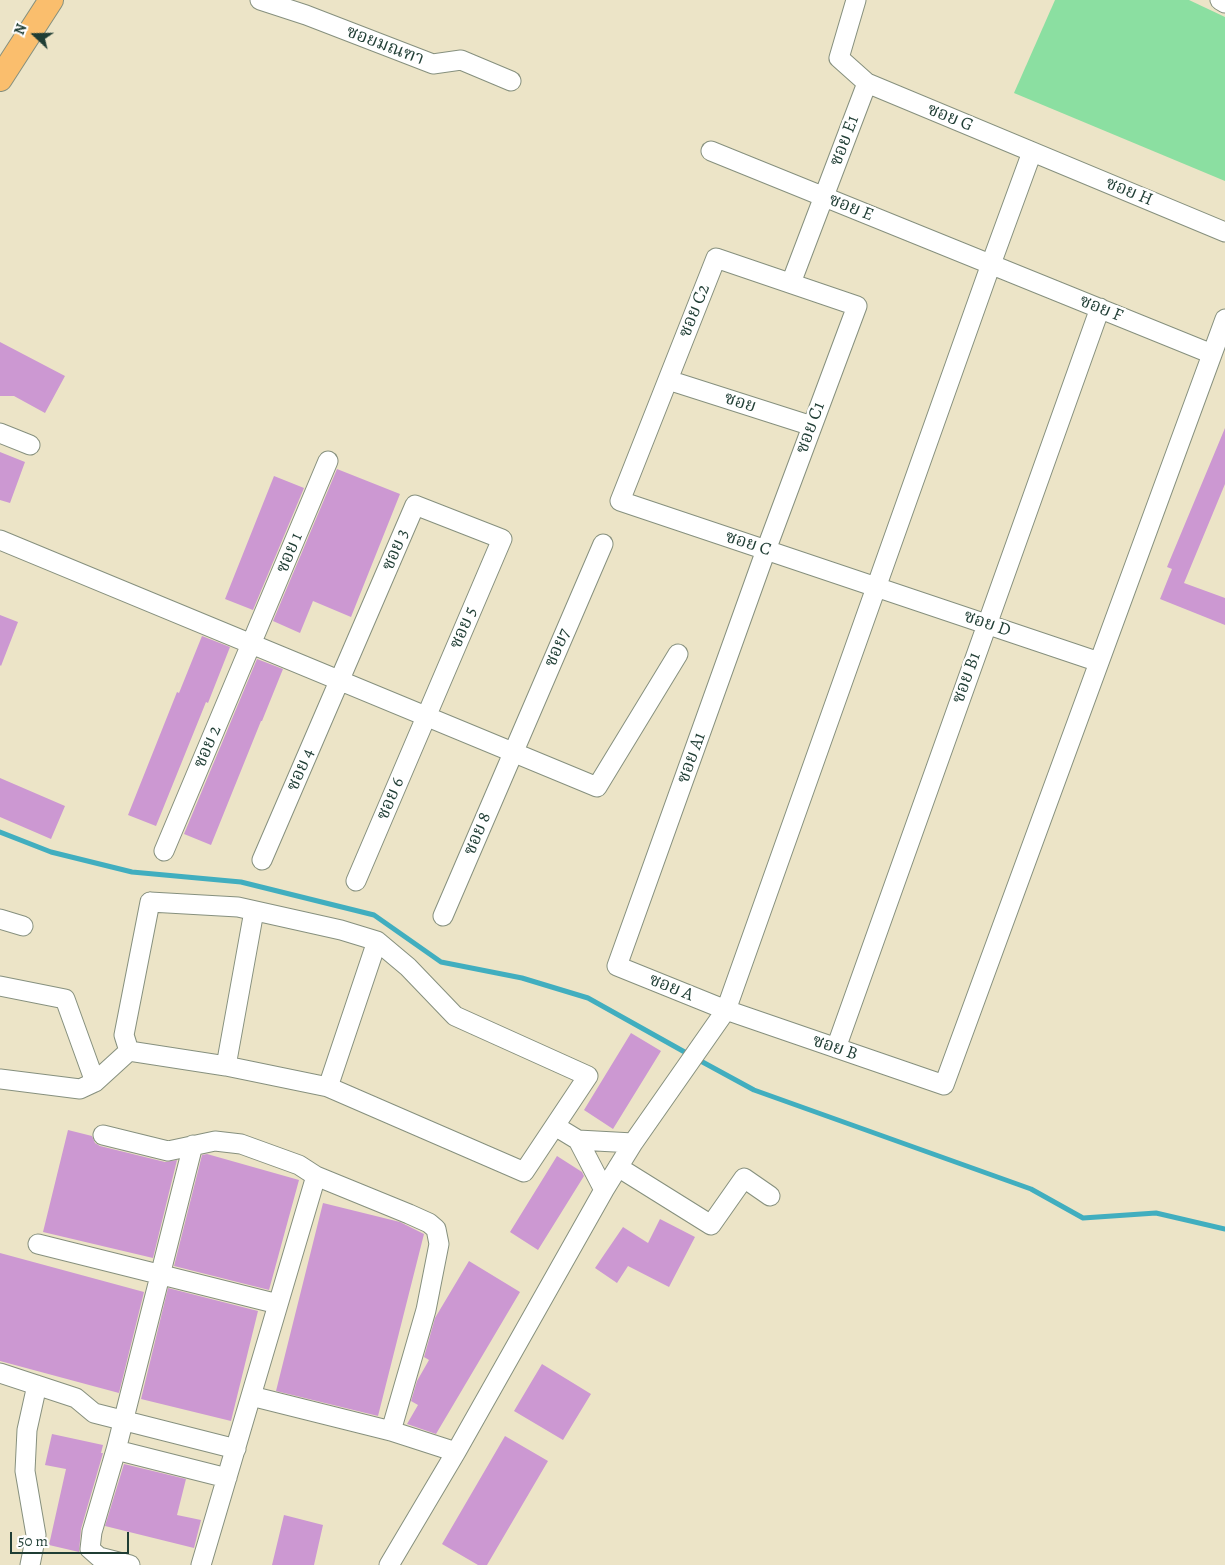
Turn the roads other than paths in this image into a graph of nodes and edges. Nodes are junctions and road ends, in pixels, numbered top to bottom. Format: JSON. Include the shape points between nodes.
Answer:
{"nodes":[{"id":1,"x":51,"y":0,"type":"edge"},
{"id":2,"x":260,"y":0,"type":"edge"},
{"id":3,"x":856,"y":0,"type":"edge"},
{"id":4,"x":1220,"y":0,"type":"edge"},
{"id":5,"x":1225,"y":3,"type":"edge"},
{"id":6,"x":2,"y":73,"type":"edge"},
{"id":7,"x":511,"y":81,"type":"dead end"},
{"id":8,"x":867,"y":83,"type":"junction"},
{"id":9,"x":711,"y":151,"type":"dead end"},
{"id":10,"x":1032,"y":152,"type":"junction"},
{"id":11,"x":824,"y":197,"type":"junction"},
{"id":12,"x":1225,"y":232,"type":"edge"},
{"id":13,"x":990,"y":264,"type":"junction"},
{"id":14,"x":791,"y":283,"type":"junction"},
{"id":15,"x":856,"y":306,"type":"joint"},
{"id":16,"x":1100,"y":308,"type":"junction"},
{"id":17,"x":1225,"y":319,"type":"edge"},
{"id":18,"x":1212,"y":354,"type":"junction"},
{"id":19,"x":668,"y":380,"type":"junction"},
{"id":20,"x":812,"y":426,"type":"junction"},
{"id":21,"x":0,"y":433,"type":"edge"},
{"id":22,"x":30,"y":445,"type":"dead end"},
{"id":23,"x":328,"y":461,"type":"dead end"},
{"id":24,"x":620,"y":501,"type":"joint"},
{"id":25,"x":0,"y":540,"type":"edge"},
{"id":26,"x":502,"y":540,"type":"joint"},
{"id":27,"x":603,"y":544,"type":"dead end"},
{"id":28,"x":766,"y":550,"type":"junction"},
{"id":29,"x":876,"y":587,"type":"junction"},
{"id":30,"x":987,"y":624,"type":"junction"},
{"id":31,"x":251,"y":644,"type":"junction"},
{"id":32,"x":678,"y":654,"type":"dead end"},
{"id":33,"x":1099,"y":662,"type":"junction"},
{"id":34,"x":339,"y":680,"type":"junction"},
{"id":35,"x":427,"y":717,"type":"junction"},
{"id":36,"x":514,"y":752,"type":"junction"},
{"id":37,"x":164,"y":851,"type":"dead end"},
{"id":38,"x":262,"y":860,"type":"dead end"},
{"id":39,"x":356,"y":881,"type":"dead end"},
{"id":40,"x":254,"y":911,"type":"junction"},
{"id":41,"x":443,"y":916,"type":"dead end"},
{"id":42,"x":0,"y":918,"type":"edge"},
{"id":43,"x":23,"y":926,"type":"dead end"},
{"id":44,"x":378,"y":941,"type":"junction"},
{"id":45,"x":617,"y":966,"type":"joint"},
{"id":46,"x":0,"y":986,"type":"edge"},
{"id":47,"x":726,"y":1010,"type":"junction"},
{"id":48,"x":836,"y":1048,"type":"junction"},
{"id":49,"x":129,"y":1052,"type":"junction"},
{"id":50,"x":226,"y":1066,"type":"junction"},
{"id":51,"x":0,"y":1079,"type":"edge"},
{"id":52,"x":94,"y":1082,"type":"junction"},
{"id":53,"x":328,"y":1087,"type":"junction"},
{"id":54,"x":555,"y":1126,"type":"junction"},
{"id":55,"x":103,"y":1135,"type":"dead end"},
{"id":56,"x":578,"y":1140,"type":"junction"},
{"id":57,"x":633,"y":1143,"type":"junction"},
{"id":58,"x":193,"y":1145,"type":"junction"},
{"id":59,"x":618,"y":1167,"type":"junction"},
{"id":60,"x":316,"y":1176,"type":"junction"},
{"id":61,"x":604,"y":1190,"type":"junction"},
{"id":62,"x":770,"y":1196,"type":"dead end"},
{"id":63,"x":38,"y":1244,"type":"dead end"},
{"id":64,"x":160,"y":1275,"type":"junction"},
{"id":65,"x":278,"y":1304,"type":"junction"},
{"id":66,"x":0,"y":1374,"type":"edge"},
{"id":67,"x":38,"y":1385,"type":"junction"},
{"id":68,"x":251,"y":1396,"type":"junction"},
{"id":69,"x":123,"y":1421,"type":"junction"},
{"id":70,"x":390,"y":1431,"type":"junction"},
{"id":71,"x":236,"y":1449,"type":"junction"},
{"id":72,"x":116,"y":1450,"type":"junction"},
{"id":73,"x":456,"y":1452,"type":"junction"},
{"id":74,"x":227,"y":1478,"type":"junction"},
{"id":75,"x":30,"y":1565,"type":"edge"},
{"id":76,"x":129,"y":1565,"type":"edge"},
{"id":77,"x":201,"y":1565,"type":"edge"},
{"id":78,"x":389,"y":1565,"type":"edge"}],
"edges":[{"from":1,"to":6,"type":"main road"},
{"from":2,"to":7,"type":"street","name":"ซอยมณฑา","via":[[433,64],[461,60]]},
{"from":3,"to":8,"type":"street","name":"ซอย G","via":[[839,58]]},
{"from":4,"to":5,"type":"street"},
{"from":8,"to":10,"type":"street","name":"ซอย G"},
{"from":8,"to":11,"type":"street","name":"ซอย E1"},
{"from":9,"to":11,"type":"street","name":"ซอย E"},
{"from":10,"to":12,"type":"street","name":"ซอย H"},
{"from":10,"to":13,"type":"street"},
{"from":11,"to":13,"type":"street","name":"ซอย E"},
{"from":11,"to":14,"type":"street","name":"ซอย E1"},
{"from":13,"to":16,"type":"street","name":"ซอย F"},
{"from":13,"to":29,"type":"street"},
{"from":14,"to":15,"type":"street","name":"ซอย C2"},
{"from":14,"to":19,"type":"street","name":"ซอย C2","via":[[716,258]]},
{"from":15,"to":20,"type":"street","name":"ซอย C1"},
{"from":16,"to":18,"type":"street","name":"ซอย F"},
{"from":16,"to":30,"type":"street","name":"ซอย B1"},
{"from":17,"to":18,"type":"street"},
{"from":18,"to":33,"type":"street"},
{"from":19,"to":20,"type":"street","name":"ซอย"},
{"from":19,"to":24,"type":"street","name":"ซอย C2"},
{"from":20,"to":28,"type":"street","name":"ซอย C1"},
{"from":21,"to":22,"type":"street"},
{"from":23,"to":31,"type":"street","name":"ซอย 1"},
{"from":24,"to":28,"type":"street","name":"ซอย C"},
{"from":25,"to":31,"type":"street"},
{"from":26,"to":34,"type":"street","name":"ซอย 3","via":[[415,505]]},
{"from":26,"to":35,"type":"street","name":"ซอย 5"},
{"from":27,"to":36,"type":"street","name":"ซอย7"},
{"from":28,"to":29,"type":"street","name":"ซอย C"},
{"from":28,"to":45,"type":"street","name":"ซอย A1"},
{"from":29,"to":30,"type":"street","name":"ซอย D"},
{"from":29,"to":47,"type":"street"},
{"from":30,"to":33,"type":"street","name":"ซอย D"},
{"from":30,"to":48,"type":"street","name":"ซอย B1"},
{"from":31,"to":34,"type":"street"},
{"from":31,"to":37,"type":"street","name":"ซอย 2"},
{"from":32,"to":36,"type":"street","via":[[597,787]]},
{"from":33,"to":48,"type":"street","name":"ซอย B","via":[[944,1085]]},
{"from":34,"to":35,"type":"street"},
{"from":34,"to":38,"type":"street","name":"ซอย 4"},
{"from":35,"to":36,"type":"street"},
{"from":35,"to":39,"type":"street","name":"ซอย 6"},
{"from":36,"to":41,"type":"street","name":"ซอย 8"},
{"from":40,"to":44,"type":"street"},
{"from":40,"to":49,"type":"street","via":[[238,907],[150,902],[124,1035]]},
{"from":40,"to":50,"type":"street"},
{"from":42,"to":43,"type":"street"},
{"from":44,"to":53,"type":"street"},
{"from":44,"to":54,"type":"street","via":[[455,1016],[588,1076]]},
{"from":45,"to":47,"type":"street","name":"ซอย A"},
{"from":46,"to":52,"type":"street","via":[[65,999]]},
{"from":47,"to":48,"type":"street","name":"ซอย B"},
{"from":47,"to":57,"type":"street"},
{"from":49,"to":50,"type":"street"},
{"from":49,"to":52,"type":"street"},
{"from":50,"to":53,"type":"street"},
{"from":51,"to":52,"type":"street","via":[[80,1089]]},
{"from":53,"to":54,"type":"street","via":[[524,1172]]},
{"from":54,"to":56,"type":"street"},
{"from":55,"to":58,"type":"street","via":[[168,1151]]},
{"from":56,"to":57,"type":"street"},
{"from":56,"to":61,"type":"street"},
{"from":57,"to":59,"type":"street"},
{"from":58,"to":60,"type":"street","via":[[215,1141],[241,1144],[299,1165]]},
{"from":58,"to":64,"type":"street"},
{"from":59,"to":61,"type":"street"},
{"from":59,"to":62,"type":"street","via":[[711,1225],[744,1178]]},
{"from":60,"to":65,"type":"street"},
{"from":60,"to":70,"type":"street","via":[[409,1214],[436,1229],[439,1244],[426,1310]]},
{"from":61,"to":73,"type":"street"},
{"from":63,"to":64,"type":"street"},
{"from":64,"to":65,"type":"street"},
{"from":64,"to":69,"type":"street"},
{"from":65,"to":68,"type":"street"},
{"from":66,"to":67,"type":"street"},
{"from":67,"to":69,"type":"street","via":[[76,1398],[94,1413]]},
{"from":67,"to":75,"type":"street","via":[[27,1430],[25,1471],[36,1535]]},
{"from":68,"to":70,"type":"street"},
{"from":68,"to":71,"type":"street"},
{"from":69,"to":71,"type":"street"},
{"from":69,"to":72,"type":"street"},
{"from":70,"to":73,"type":"street"},
{"from":71,"to":74,"type":"street"},
{"from":72,"to":74,"type":"street"},
{"from":72,"to":76,"type":"street","via":[[90,1549],[98,1557]]},
{"from":73,"to":78,"type":"street"},
{"from":74,"to":77,"type":"street"}]}
